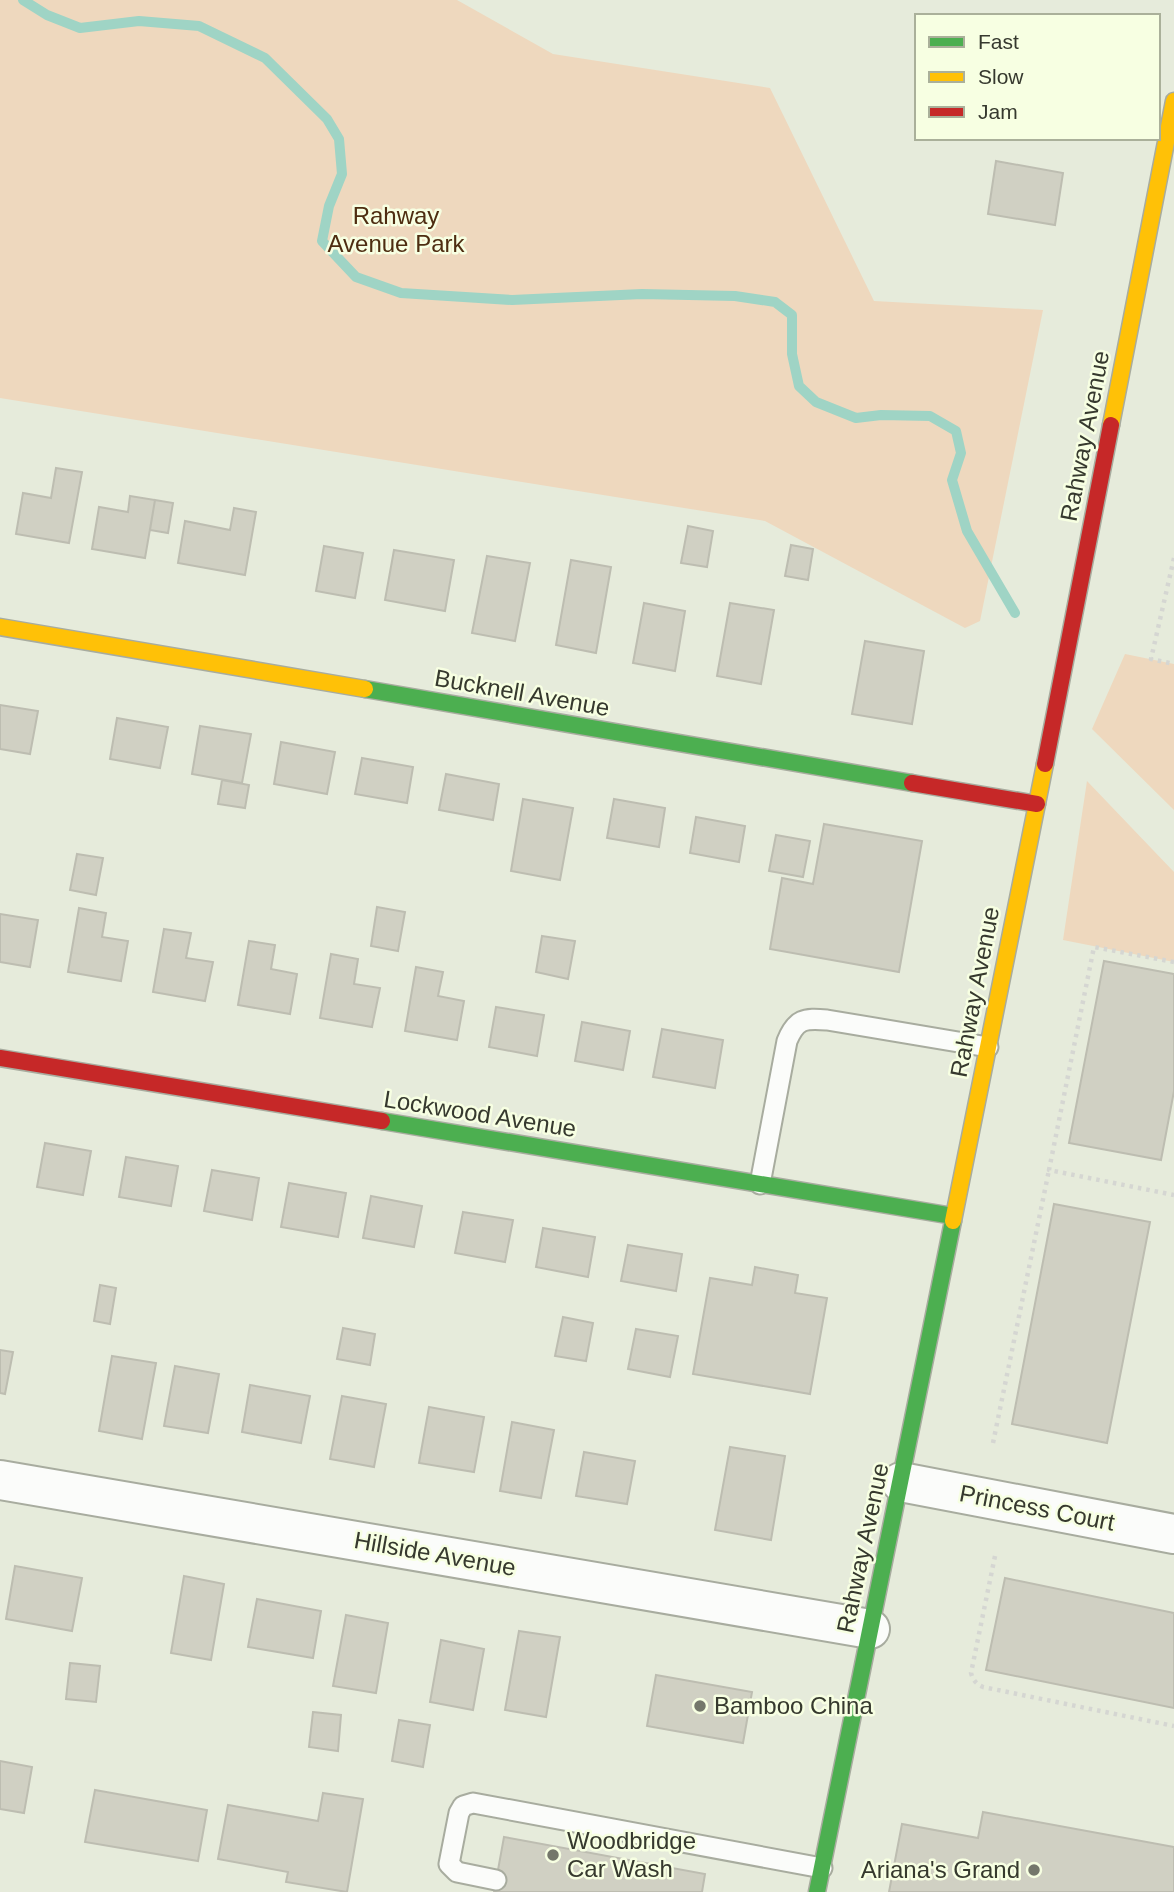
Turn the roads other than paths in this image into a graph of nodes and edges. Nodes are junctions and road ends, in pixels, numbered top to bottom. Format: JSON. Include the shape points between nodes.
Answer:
{"nodes":[{"id":1,"x":1174,"y":101,"type":"edge"},
{"id":2,"x":0,"y":627,"type":"edge"},
{"id":3,"x":1037,"y":804,"type":"junction"},
{"id":4,"x":988,"y":1047,"type":"junction"},
{"id":5,"x":0,"y":1058,"type":"edge"},
{"id":6,"x":760,"y":1184,"type":"junction"},
{"id":7,"x":953,"y":1216,"type":"junction"},
{"id":8,"x":0,"y":1480,"type":"edge"},
{"id":9,"x":901,"y":1482,"type":"junction"},
{"id":10,"x":1174,"y":1534,"type":"edge"},
{"id":11,"x":870,"y":1629,"type":"junction"},
{"id":12,"x":822,"y":1868,"type":"junction"},
{"id":13,"x":496,"y":1880,"type":"dead end"},
{"id":14,"x":817,"y":1892,"type":"edge"}],
"edges":[{"from":1,"to":3,"type":"street","name":"Rahway Avenue"},
{"from":2,"to":3,"type":"street","name":"Bucknell Avenue"},
{"from":3,"to":4,"type":"street","name":"Rahway Avenue"},
{"from":4,"to":6,"type":"lane","via":[[827,1020],[810,1018],[798,1023],[787,1041]]},
{"from":4,"to":7,"type":"street","name":"Rahway Avenue"},
{"from":5,"to":6,"type":"street","name":"Lockwood Avenue"},
{"from":6,"to":7,"type":"street","name":"Lockwood Avenue"},
{"from":7,"to":9,"type":"street","name":"Rahway Avenue"},
{"from":8,"to":11,"type":"street","name":"Hillside Avenue"},
{"from":9,"to":10,"type":"street","name":"Princess Court"},
{"from":9,"to":11,"type":"street","name":"Rahway Avenue"},
{"from":11,"to":12,"type":"street","name":"Rahway Avenue"},
{"from":12,"to":13,"type":"lane","via":[[473,1802],[459,1813],[449,1864],[457,1872]]},
{"from":12,"to":14,"type":"street","name":"Rahway Avenue"}]}
